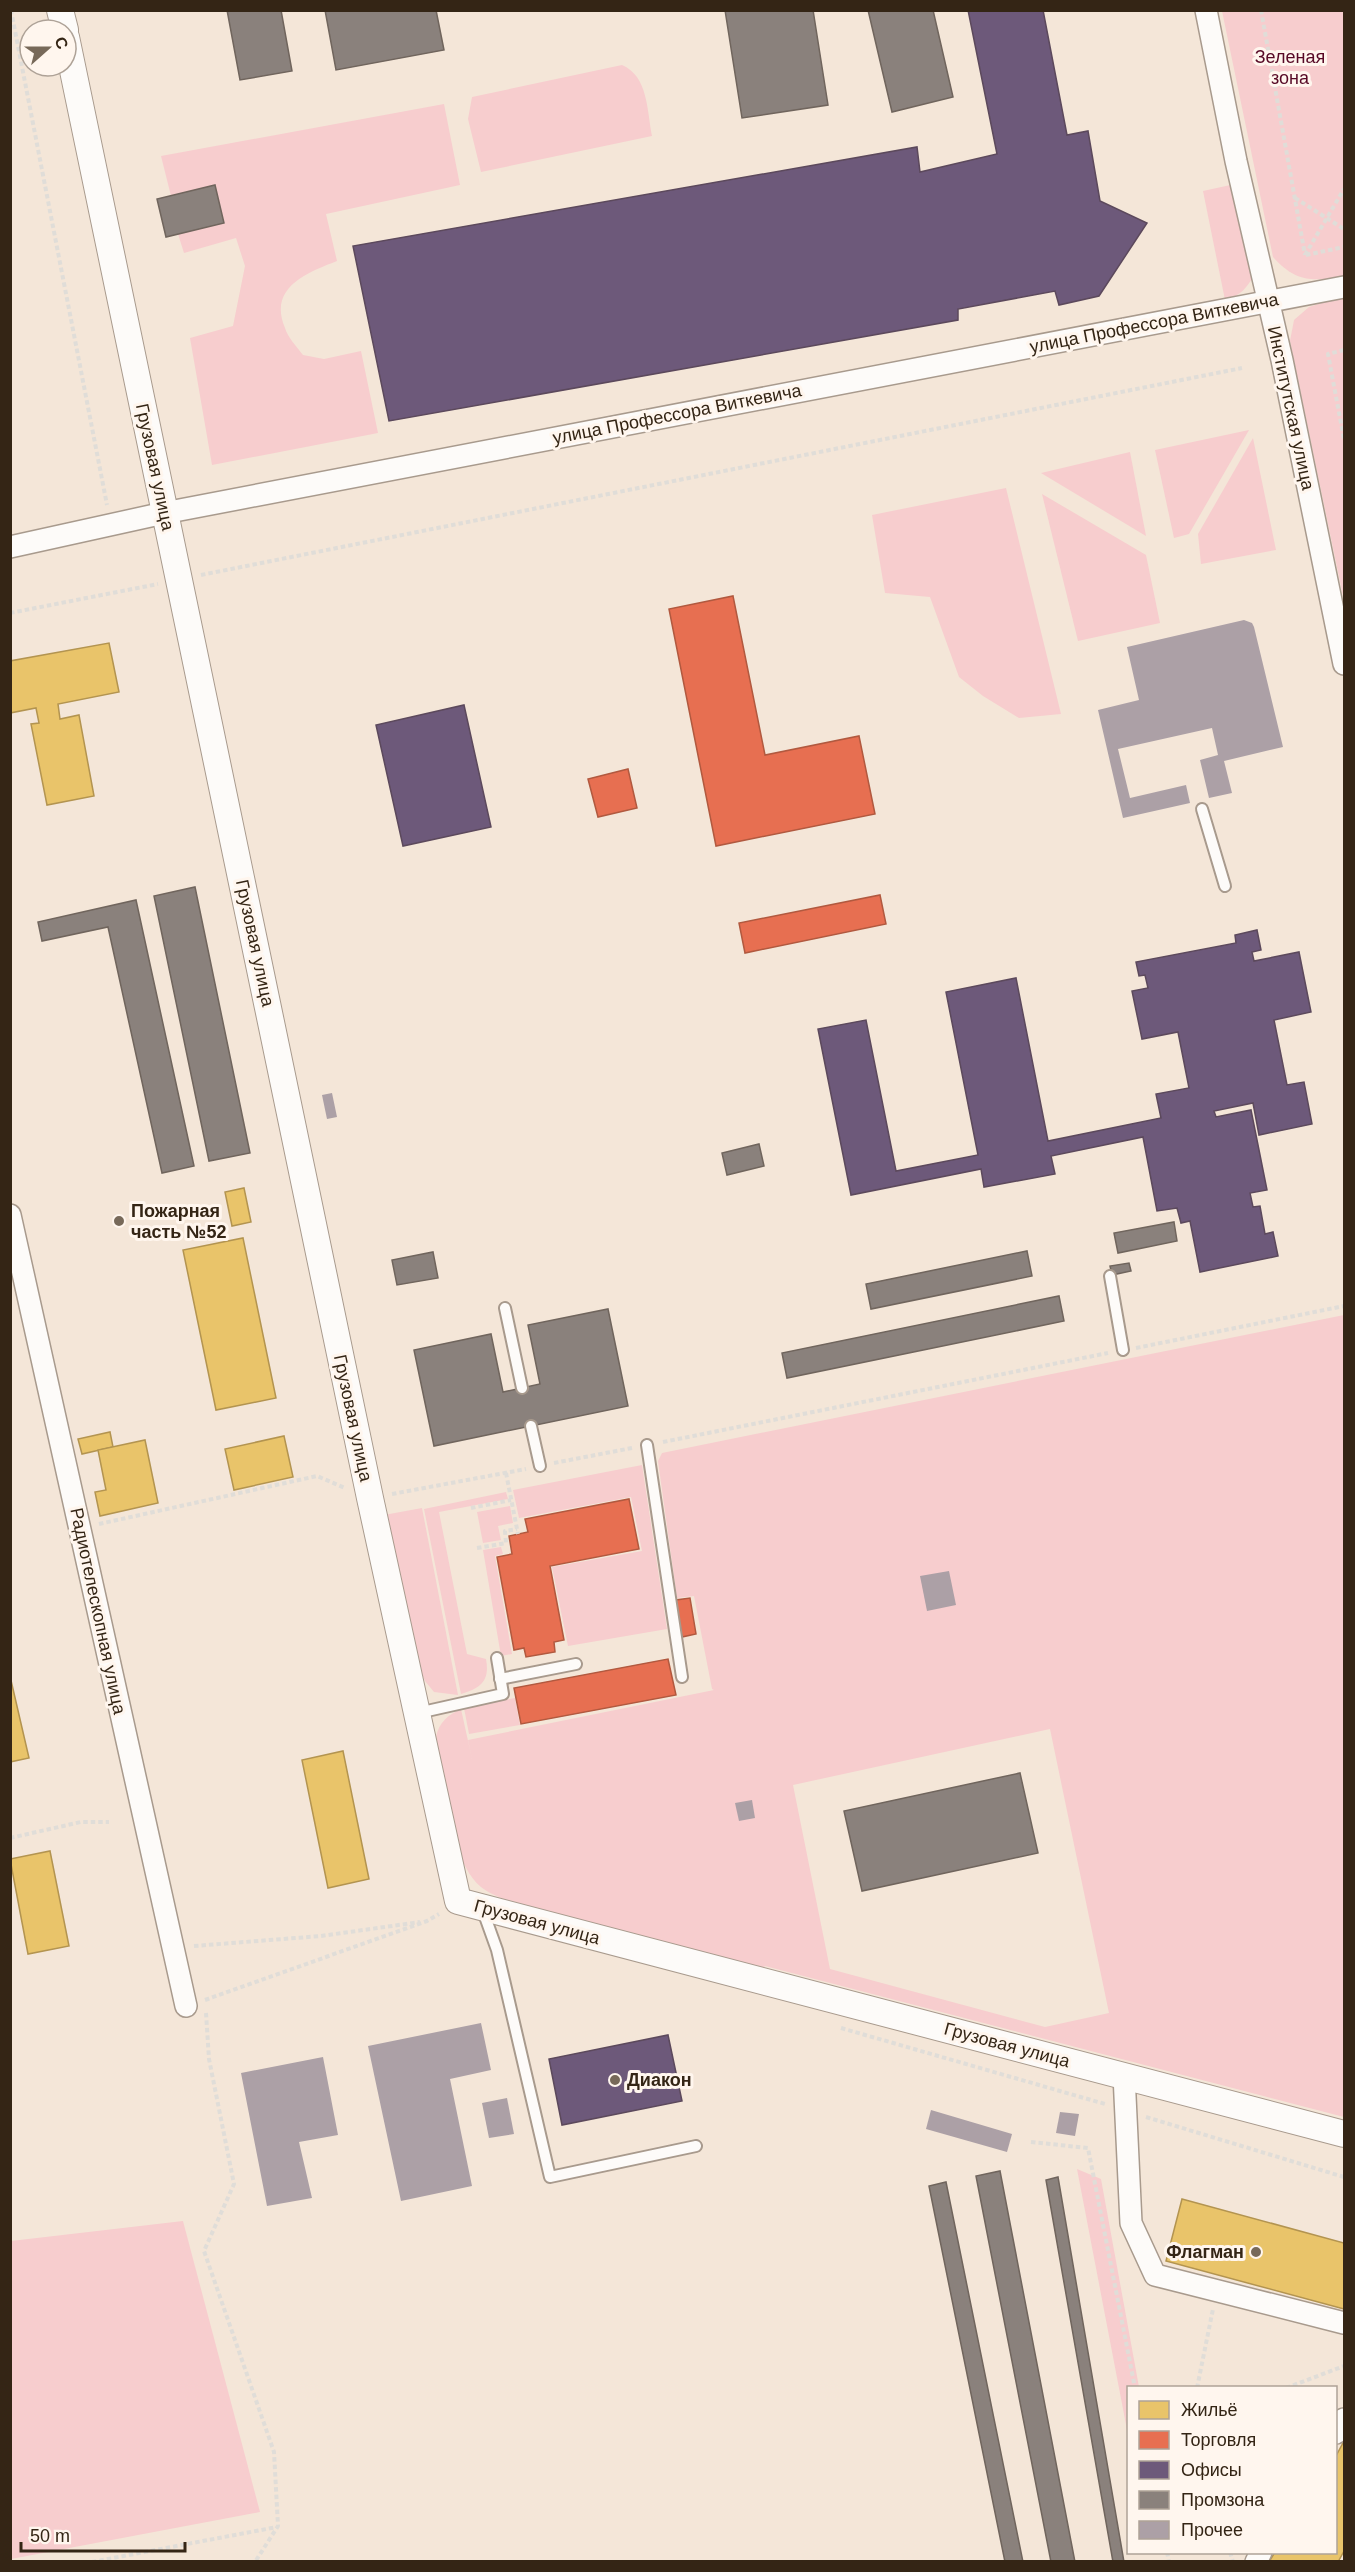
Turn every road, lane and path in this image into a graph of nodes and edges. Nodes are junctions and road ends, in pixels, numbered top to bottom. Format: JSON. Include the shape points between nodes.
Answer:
{"nodes":[{"id":1,"x":11,"y":10,"type":"edge"},
{"id":2,"x":1206,"y":10,"type":"edge"},
{"id":3,"x":1260,"y":10,"type":"edge"},
{"id":4,"x":74,"y":78,"type":"edge"},
{"id":5,"x":1344,"y":189,"type":"edge"},
{"id":6,"x":1294,"y":198,"type":"junction"},
{"id":7,"x":1327,"y":218,"type":"junction"},
{"id":8,"x":1344,"y":229,"type":"edge"},
{"id":9,"x":1344,"y":247,"type":"edge"},
{"id":10,"x":1305,"y":255,"type":"junction"},
{"id":11,"x":1344,"y":287,"type":"edge"},
{"id":12,"x":1269,"y":301,"type":"junction"},
{"id":13,"x":1344,"y":350,"type":"edge"},
{"id":14,"x":1242,"y":368,"type":"dead end"},
{"id":15,"x":1339,"y":411,"type":"junction"},
{"id":16,"x":1344,"y":415,"type":"edge"},
{"id":17,"x":1344,"y":439,"type":"edge"},
{"id":18,"x":164,"y":513,"type":"junction"},
{"id":19,"x":111,"y":525,"type":"junction"},
{"id":20,"x":10,"y":547,"type":"edge"},
{"id":21,"x":179,"y":580,"type":"junction"},
{"id":22,"x":10,"y":614,"type":"edge"},
{"id":23,"x":1344,"y":664,"type":"edge"},
{"id":24,"x":1202,"y":809,"type":"dead end"},
{"id":25,"x":1225,"y":886,"type":"dead end"},
{"id":26,"x":10,"y":1215,"type":"edge"},
{"id":27,"x":1110,"y":1276,"type":"dead end"},
{"id":28,"x":1344,"y":1306,"type":"edge"},
{"id":29,"x":505,"y":1308,"type":"dead end"},
{"id":30,"x":1123,"y":1350,"type":"junction"},
{"id":31,"x":522,"y":1388,"type":"dead end"},
{"id":32,"x":531,"y":1426,"type":"dead end"},
{"id":33,"x":647,"y":1445,"type":"junction"},
{"id":34,"x":540,"y":1466,"type":"junction"},
{"id":35,"x":506,"y":1473,"type":"junction"},
{"id":36,"x":370,"y":1498,"type":"junction"},
{"id":37,"x":512,"y":1500,"type":"junction"},
{"id":38,"x":471,"y":1508,"type":"dead end"},
{"id":39,"x":80,"y":1528,"type":"junction"},
{"id":40,"x":477,"y":1548,"type":"dead end"},
{"id":41,"x":497,"y":1658,"type":"dead end"},
{"id":42,"x":576,"y":1664,"type":"dead end"},
{"id":43,"x":682,"y":1677,"type":"dead end"},
{"id":44,"x":500,"y":1679,"type":"junction"},
{"id":45,"x":418,"y":1713,"type":"junction"},
{"id":46,"x":109,"y":1822,"type":"dead end"},
{"id":47,"x":10,"y":1838,"type":"edge"},
{"id":48,"x":470,"y":1905,"type":"junction"},
{"id":49,"x":427,"y":1922,"type":"junction"},
{"id":50,"x":173,"y":1948,"type":"junction"},
{"id":51,"x":186,"y":2006,"type":"dead end"},
{"id":52,"x":832,"y":2026,"type":"dead end"},
{"id":53,"x":1124,"y":2075,"type":"junction"},
{"id":54,"x":1126,"y":2110,"type":"junction"},
{"id":55,"x":1344,"y":2134,"type":"edge"},
{"id":56,"x":1031,"y":2142,"type":"dead end"},
{"id":57,"x":696,"y":2146,"type":"dead end"},
{"id":58,"x":1344,"y":2177,"type":"edge"},
{"id":59,"x":1217,"y":2290,"type":"junction"},
{"id":60,"x":1344,"y":2324,"type":"edge"},
{"id":61,"x":1344,"y":2366,"type":"edge"},
{"id":62,"x":1135,"y":2386,"type":"edge"},
{"id":63,"x":1197,"y":2386,"type":"edge"},
{"id":64,"x":1291,"y":2386,"type":"edge"},
{"id":65,"x":278,"y":2526,"type":"junction"},
{"id":66,"x":92,"y":2562,"type":"edge"},
{"id":67,"x":255,"y":2562,"type":"edge"}],
"edges":[{"from":1,"to":19,"type":"path"},
{"from":2,"to":12,"type":"street","name":"Институтская улица"},
{"from":3,"to":6,"type":"path"},
{"from":4,"to":18,"type":"street","name":"Грузовая улица"},
{"from":5,"to":7,"type":"path"},
{"from":6,"to":7,"type":"path"},
{"from":6,"to":10,"type":"path"},
{"from":7,"to":8,"type":"path"},
{"from":7,"to":10,"type":"path"},
{"from":9,"to":10,"type":"path"},
{"from":11,"to":12,"type":"street","name":"улица Профессора Виткевича"},
{"from":12,"to":18,"type":"street","name":"улица Профессора Виткевича"},
{"from":12,"to":23,"type":"street","name":"Институтская улица"},
{"from":13,"to":15,"type":"path","via":[[1328,354]]},
{"from":14,"to":21,"type":"path"},
{"from":15,"to":16,"type":"path"},
{"from":15,"to":17,"type":"path"},
{"from":18,"to":19,"type":"street","name":"улица Профессора Виткевича"},
{"from":18,"to":21,"type":"street","name":"Грузовая улица"},
{"from":19,"to":20,"type":"street","name":"улица Профессора Виткевича"},
{"from":21,"to":22,"type":"path"},
{"from":21,"to":36,"type":"street","name":"Грузовая улица"},
{"from":24,"to":25,"type":"lane"},
{"from":26,"to":39,"type":"street","name":"Радиотелескопная улица"},
{"from":27,"to":30,"type":"lane"},
{"from":28,"to":30,"type":"path"},
{"from":29,"to":31,"type":"lane"},
{"from":30,"to":33,"type":"path"},
{"from":32,"to":34,"type":"lane"},
{"from":33,"to":34,"type":"path"},
{"from":33,"to":43,"type":"lane","via":[[673,1644]]},
{"from":34,"to":35,"type":"path"},
{"from":35,"to":36,"type":"path"},
{"from":35,"to":37,"type":"path"},
{"from":36,"to":39,"type":"path","via":[[317,1476]]},
{"from":36,"to":45,"type":"street","name":"Грузовая улица"},
{"from":37,"to":38,"type":"path"},
{"from":37,"to":40,"type":"path","via":[[517,1532],[505,1531],[508,1543]]},
{"from":39,"to":50,"type":"street","name":"Радиотелескопная улица"},
{"from":41,"to":44,"type":"lane"},
{"from":42,"to":44,"type":"lane"},
{"from":44,"to":45,"type":"lane","via":[[503,1694]]},
{"from":45,"to":48,"type":"street","name":"Грузовая улица"},
{"from":46,"to":47,"type":"path","via":[[81,1822]]},
{"from":48,"to":49,"type":"path"},
{"from":48,"to":53,"type":"street","name":"Грузовая улица"},
{"from":48,"to":57,"type":"lane","via":[[497,1950],[550,2177]]},
{"from":49,"to":50,"type":"path"},
{"from":49,"to":65,"type":"path","via":[[205,1999],[209,2059],[234,2184],[204,2251],[274,2452]]},
{"from":50,"to":51,"type":"street","name":"Радиотелескопная улица"},
{"from":52,"to":54,"type":"path"},
{"from":53,"to":54,"type":"street"},
{"from":53,"to":55,"type":"street","name":"Грузовая улица"},
{"from":54,"to":58,"type":"path"},
{"from":54,"to":59,"type":"street","via":[[1131,2223],[1155,2274]]},
{"from":56,"to":62,"type":"path","via":[[1088,2148]]},
{"from":59,"to":60,"type":"street"},
{"from":59,"to":63,"type":"path"},
{"from":61,"to":64,"type":"path"},
{"from":65,"to":66,"type":"path"},
{"from":65,"to":67,"type":"path"}]}
